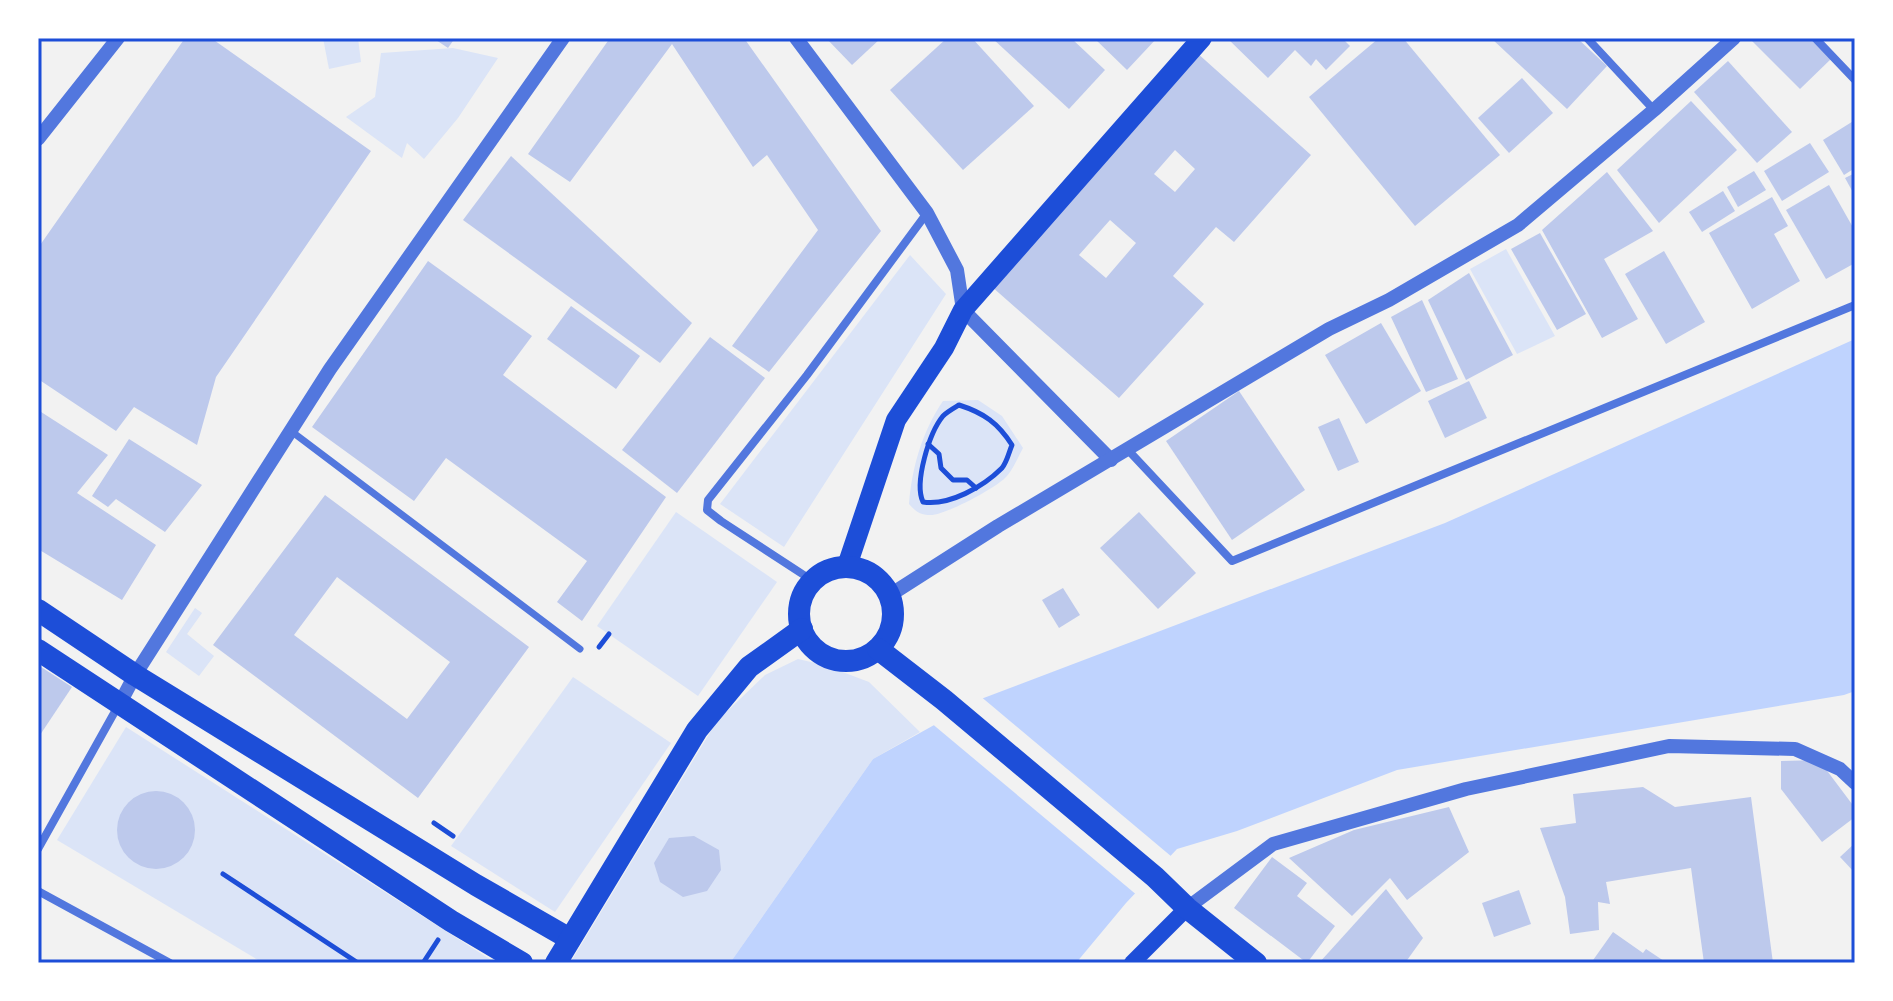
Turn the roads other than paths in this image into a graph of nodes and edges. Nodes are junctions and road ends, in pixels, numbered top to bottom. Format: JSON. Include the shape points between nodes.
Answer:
{"nodes":[{"id":1,"x":118,"y":38,"type":"edge"},
{"id":2,"x":563,"y":38,"type":"edge"},
{"id":3,"x":796,"y":38,"type":"edge"},
{"id":4,"x":1202,"y":38,"type":"edge"},
{"id":5,"x":1587,"y":38,"type":"edge"},
{"id":6,"x":1734,"y":38,"type":"edge"},
{"id":7,"x":1815,"y":38,"type":"edge"},
{"id":8,"x":1855,"y":80,"type":"edge"},
{"id":9,"x":1654,"y":110,"type":"junction"},
{"id":10,"x":38,"y":139,"type":"edge"},
{"id":11,"x":927,"y":213,"type":"junction"},
{"id":12,"x":1855,"y":305,"type":"edge"},
{"id":13,"x":963,"y":310,"type":"junction"},
{"id":14,"x":291,"y":431,"type":"junction"},
{"id":15,"x":1128,"y":450,"type":"junction"},
{"id":16,"x":1111,"y":460,"type":"junction"},
{"id":17,"x":847,"y":566,"type":"junction"},
{"id":18,"x":813,"y":581,"type":"junction"},
{"id":19,"x":890,"y":595,"type":"junction"},
{"id":20,"x":38,"y":610,"type":"edge"},
{"id":21,"x":802,"y":629,"type":"junction"},
{"id":22,"x":580,"y":649,"type":"dead end"},
{"id":23,"x":878,"y":649,"type":"junction"},
{"id":24,"x":38,"y":650,"type":"edge"},
{"id":25,"x":135,"y":675,"type":"junction"},
{"id":26,"x":119,"y":705,"type":"junction"},
{"id":27,"x":1855,"y":783,"type":"edge"},
{"id":28,"x":38,"y":849,"type":"edge"},
{"id":29,"x":38,"y":891,"type":"edge"},
{"id":30,"x":1187,"y":908,"type":"junction"},
{"id":31,"x":570,"y":939,"type":"junction"},
{"id":32,"x":170,"y":963,"type":"edge"},
{"id":33,"x":522,"y":963,"type":"edge"},
{"id":34,"x":556,"y":963,"type":"edge"},
{"id":35,"x":1132,"y":963,"type":"edge"},
{"id":36,"x":1256,"y":963,"type":"edge"}],
"edges":[{"from":1,"to":10,"type":"street"},
{"from":2,"to":14,"type":"street"},
{"from":3,"to":11,"type":"street"},
{"from":4,"to":13,"type":"main road"},
{"from":5,"to":9,"type":"street"},
{"from":6,"to":9,"type":"street"},
{"from":7,"to":8,"type":"street"},
{"from":9,"to":15,"type":"street","via":[[1518,225],[1329,329]]},
{"from":11,"to":13,"type":"street","via":[[957,270]]},
{"from":11,"to":18,"type":"street","via":[[708,500],[707,510],[721,521]]},
{"from":12,"to":15,"type":"street","via":[[1232,561]]},
{"from":13,"to":16,"type":"street"},
{"from":13,"to":17,"type":"main road","via":[[896,420]]},
{"from":14,"to":22,"type":"street"},
{"from":14,"to":25,"type":"street"},
{"from":15,"to":16,"type":"street"},
{"from":16,"to":19,"type":"street"},
{"from":17,"to":18,"type":"highway"},
{"from":17,"to":19,"type":"highway","via":[[873,574]]},
{"from":18,"to":21,"type":"highway","via":[[800,603]]},
{"from":19,"to":23,"type":"highway","via":[[893,622]]},
{"from":20,"to":25,"type":"highway"},
{"from":21,"to":23,"type":"highway","via":[[820,654],[834,660],[865,658]]},
{"from":21,"to":31,"type":"highway","via":[[749,667],[697,730]]},
{"from":23,"to":30,"type":"highway"},
{"from":24,"to":26,"type":"highway"},
{"from":25,"to":26,"type":"street"},
{"from":25,"to":31,"type":"highway"},
{"from":26,"to":28,"type":"street"},
{"from":26,"to":33,"type":"highway"},
{"from":27,"to":30,"type":"street","via":[[1840,769],[1795,749],[1669,746],[1466,789],[1273,844]]},
{"from":29,"to":32,"type":"street"},
{"from":30,"to":35,"type":"main road"},
{"from":30,"to":36,"type":"highway"},
{"from":31,"to":34,"type":"highway"}]}
